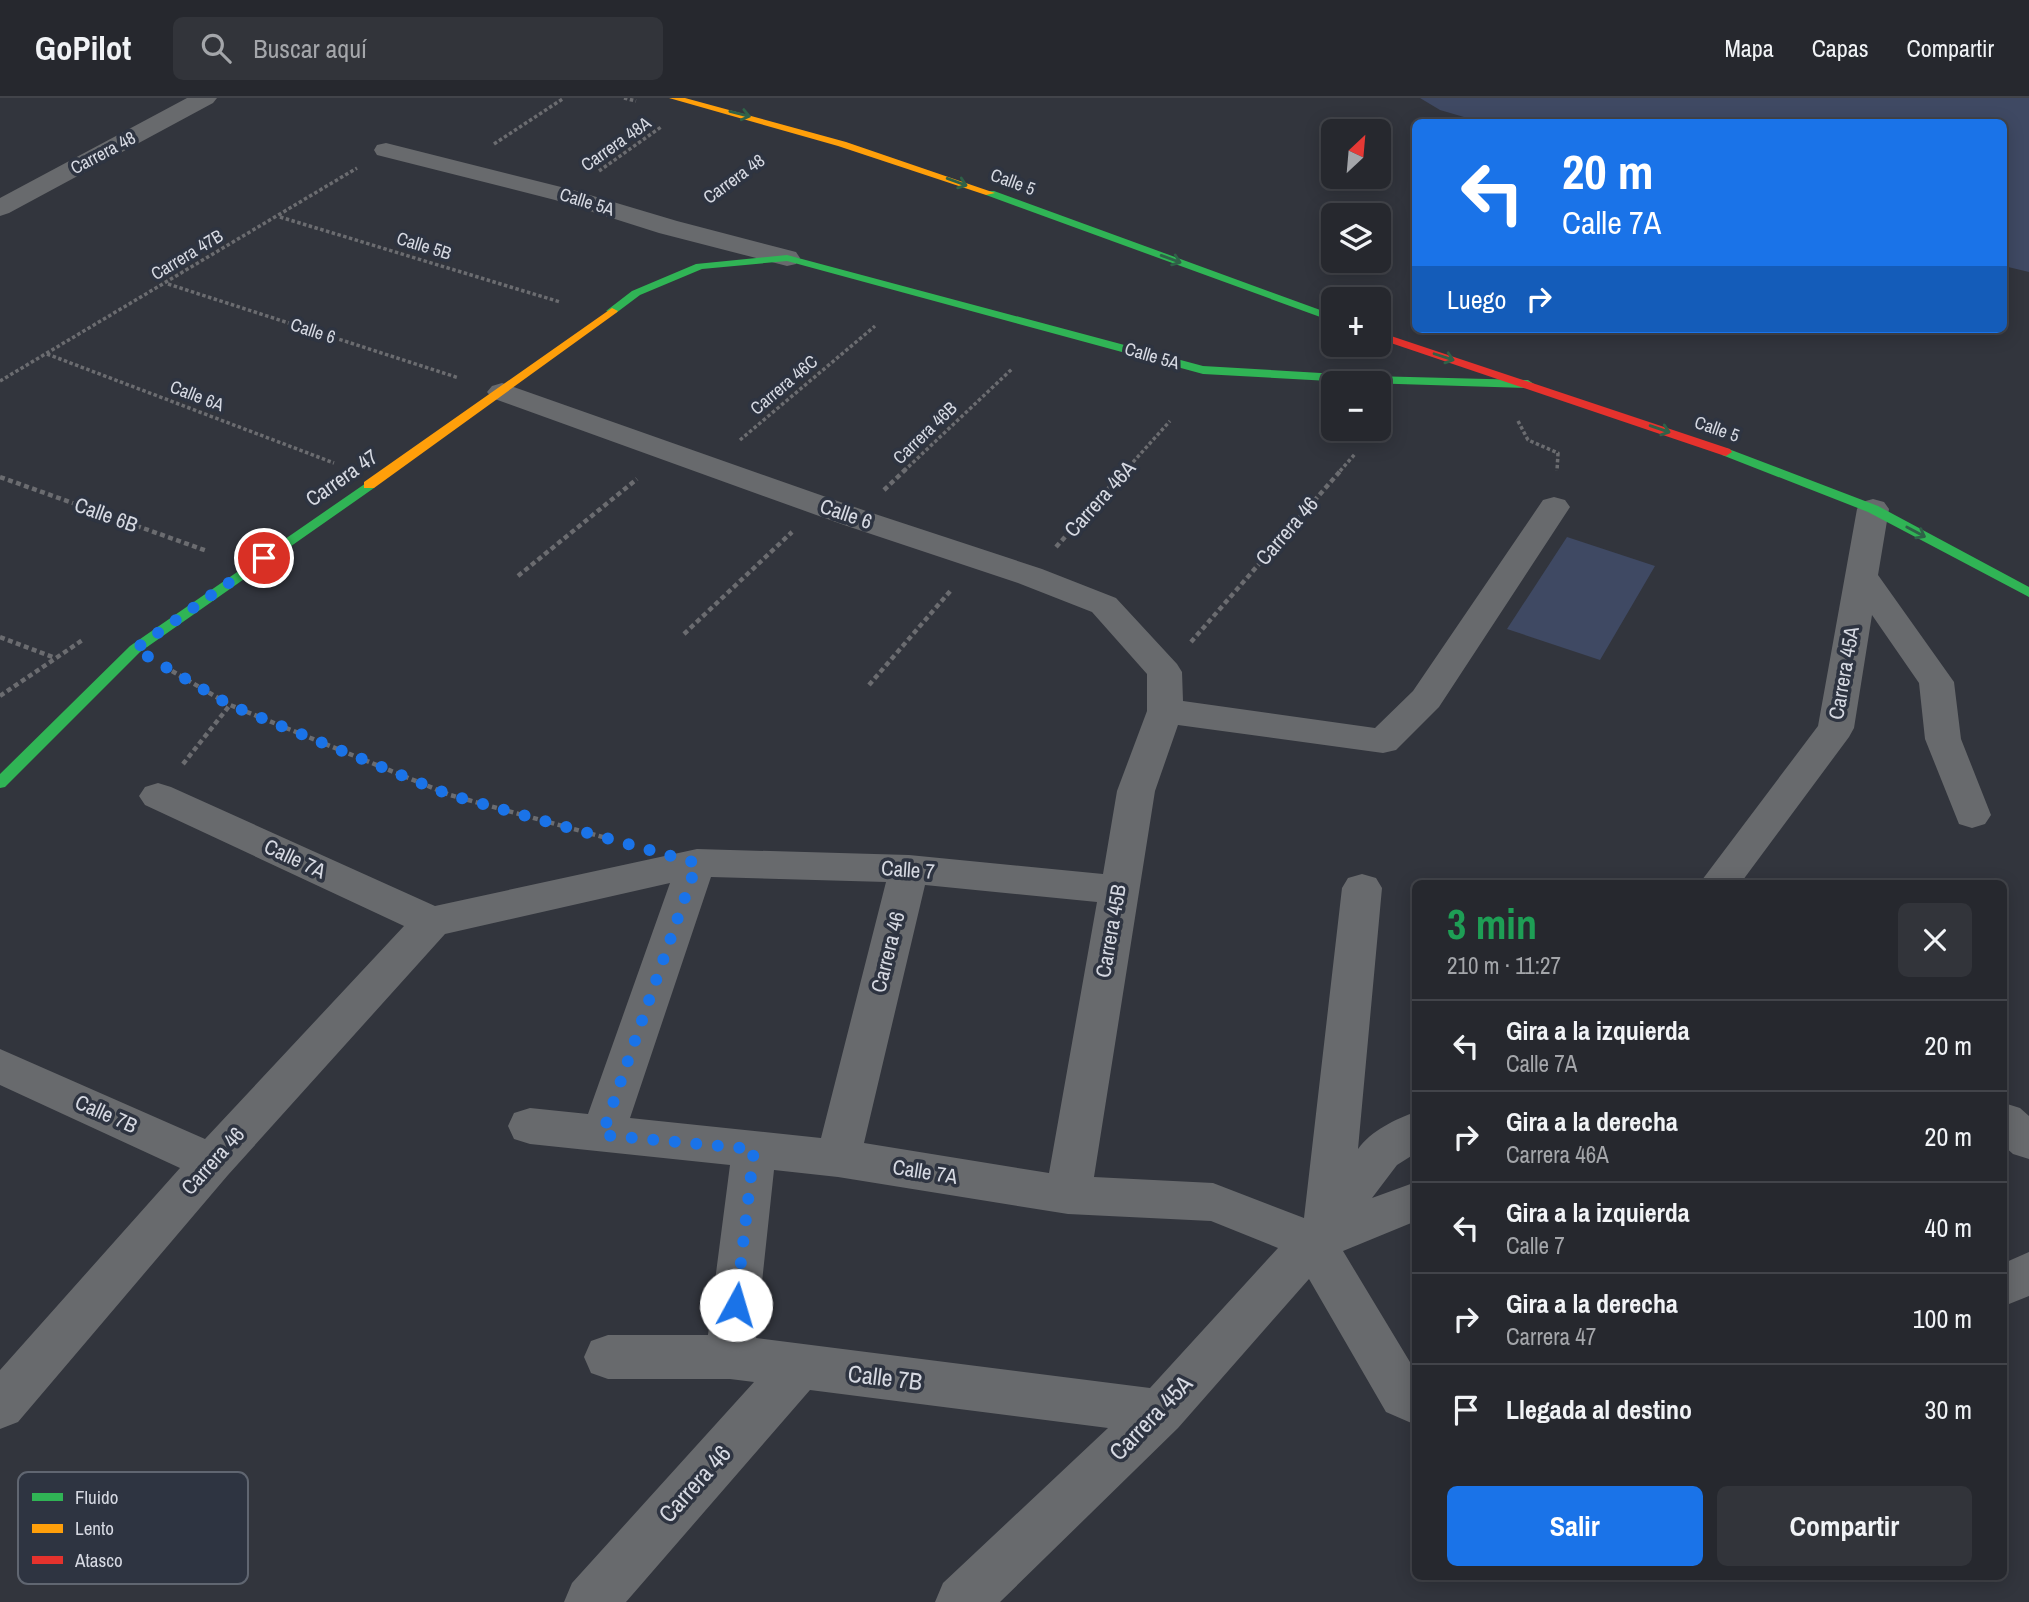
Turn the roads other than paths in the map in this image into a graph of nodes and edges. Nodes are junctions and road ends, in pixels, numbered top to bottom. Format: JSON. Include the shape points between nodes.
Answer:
{"nodes":[{"id":1,"x":205,"y":98,"type":"edge"},
{"id":2,"x":674,"y":98,"type":"edge"},
{"id":3,"x":386,"y":150,"type":"road end"},
{"id":4,"x":0,"y":208,"type":"edge"},
{"id":5,"x":787,"y":258,"type":"junction"},
{"id":6,"x":700,"y":266,"type":"joint"},
{"id":7,"x":1321,"y":314,"type":"edge"},
{"id":8,"x":1391,"y":339,"type":"edge"},
{"id":9,"x":1528,"y":384,"type":"junction"},
{"id":10,"x":502,"y":392,"type":"junction"},
{"id":11,"x":1554,"y":507,"type":"road end"},
{"id":12,"x":1873,"y":509,"type":"junction"},
{"id":13,"x":1861,"y":574,"type":"junction"},
{"id":14,"x":2029,"y":593,"type":"edge"},
{"id":15,"x":1165,"y":672,"type":"joint"},
{"id":16,"x":1165,"y":711,"type":"junction"},
{"id":17,"x":0,"y":783,"type":"edge"},
{"id":18,"x":158,"y":796,"type":"road end"},
{"id":19,"x":1972,"y":814,"type":"dead end"},
{"id":20,"x":697,"y":863,"type":"junction"},
{"id":21,"x":909,"y":869,"type":"junction"},
{"id":22,"x":1721,"y":880,"type":"edge"},
{"id":23,"x":1362,"y":888,"type":"dead end"},
{"id":24,"x":1118,"y":890,"type":"junction"},
{"id":25,"x":432,"y":922,"type":"junction"},
{"id":26,"x":0,"y":1066,"type":"edge"},
{"id":27,"x":2007,"y":1123,"type":"edge"},
{"id":28,"x":530,"y":1126,"type":"dead end"},
{"id":29,"x":1412,"y":1133,"type":"edge"},
{"id":30,"x":602,"y":1135,"type":"junction"},
{"id":31,"x":2029,"y":1141,"type":"edge"},
{"id":32,"x":754,"y":1149,"type":"junction"},
{"id":33,"x":838,"y":1158,"type":"junction"},
{"id":34,"x":212,"y":1162,"type":"junction"},
{"id":35,"x":1068,"y":1195,"type":"junction"},
{"id":36,"x":1412,"y":1202,"type":"edge"},
{"id":37,"x":1321,"y":1232,"type":"junction"},
{"id":38,"x":2029,"y":1273,"type":"edge"},
{"id":39,"x":2007,"y":1284,"type":"edge"},
{"id":40,"x":608,"y":1357,"type":"dead end"},
{"id":41,"x":730,"y":1357,"type":"junction"},
{"id":42,"x":799,"y":1367,"type":"junction"},
{"id":43,"x":1412,"y":1400,"type":"edge"},
{"id":44,"x":0,"y":1406,"type":"edge"},
{"id":45,"x":1160,"y":1412,"type":"junction"},
{"id":46,"x":591,"y":1602,"type":"edge"},
{"id":47,"x":962,"y":1602,"type":"edge"}],
"edges":[{"from":1,"to":4,"type":"street","name":"Carrera 48"},
{"from":2,"to":7,"type":"street","name":"Calle 5","one_way":true,"via":[[801,130],[939,176]]},
{"from":3,"to":5,"type":"street","name":"Calle 5A"},
{"from":5,"to":6,"type":"street","name":"Calle 5A"},
{"from":5,"to":9,"type":"street","name":"Calle 5A","via":[[1203,370]]},
{"from":6,"to":10,"type":"street","name":"Carrera 47","via":[[636,293]]},
{"from":8,"to":9,"type":"street","name":"Calle 5","one_way":true},
{"from":9,"to":12,"type":"street","name":"Calle 5","one_way":true,"via":[[1756,462]]},
{"from":10,"to":15,"type":"street","name":"Calle 6","via":[[1104,605]]},
{"from":10,"to":17,"type":"street","name":"Carrera 47","via":[[135,649]]},
{"from":11,"to":16,"type":"street","via":[[1426,699],[1383,741]]},
{"from":12,"to":13,"type":"street","name":"Carrera 45A"},
{"from":12,"to":14,"type":"street","name":"Calle 5","one_way":true},
{"from":13,"to":19,"type":"street","via":[[1936,682],[1943,738]]},
{"from":13,"to":22,"type":"street","name":"Carrera 45A","via":[[1836,728]]},
{"from":15,"to":16,"type":"street","name":"Carrera 45B"},
{"from":16,"to":24,"type":"street","name":"Carrera 45B","via":[[1136,791]]},
{"from":18,"to":25,"type":"street","name":"Calle 7A"},
{"from":20,"to":21,"type":"street","name":"Calle 7"},
{"from":20,"to":25,"type":"street","name":"Calle 7"},
{"from":20,"to":30,"type":"street"},
{"from":21,"to":24,"type":"street","name":"Calle 7"},
{"from":21,"to":33,"type":"street","name":"Carrera 46"},
{"from":23,"to":37,"type":"street"},
{"from":24,"to":35,"type":"street","name":"Carrera 45B"},
{"from":25,"to":34,"type":"street","name":"Carrera 46"},
{"from":26,"to":34,"type":"street","name":"Calle 7B"},
{"from":27,"to":31,"type":"street"},
{"from":28,"to":30,"type":"street","name":"Calle 7A"},
{"from":29,"to":37,"type":"street","name":"Carrera 45A","via":[[1381,1152]]},
{"from":30,"to":32,"type":"street","name":"Calle 7A"},
{"from":32,"to":33,"type":"street","name":"Calle 7A"},
{"from":32,"to":41,"type":"street"},
{"from":33,"to":35,"type":"street","name":"Calle 7A"},
{"from":34,"to":44,"type":"street","name":"Carrera 46"},
{"from":35,"to":37,"type":"street","name":"Calle 7A","via":[[1213,1202]]},
{"from":36,"to":37,"type":"street"},
{"from":37,"to":43,"type":"street","via":[[1403,1396]]},
{"from":37,"to":45,"type":"street","name":"Carrera 45A"},
{"from":38,"to":39,"type":"street"},
{"from":40,"to":41,"type":"street","name":"Calle 7B"},
{"from":41,"to":42,"type":"street","name":"Calle 7B"},
{"from":42,"to":45,"type":"street","name":"Calle 7B"},
{"from":42,"to":46,"type":"street","name":"Carrera 46"},
{"from":45,"to":47,"type":"street","name":"Carrera 45A"}]}
